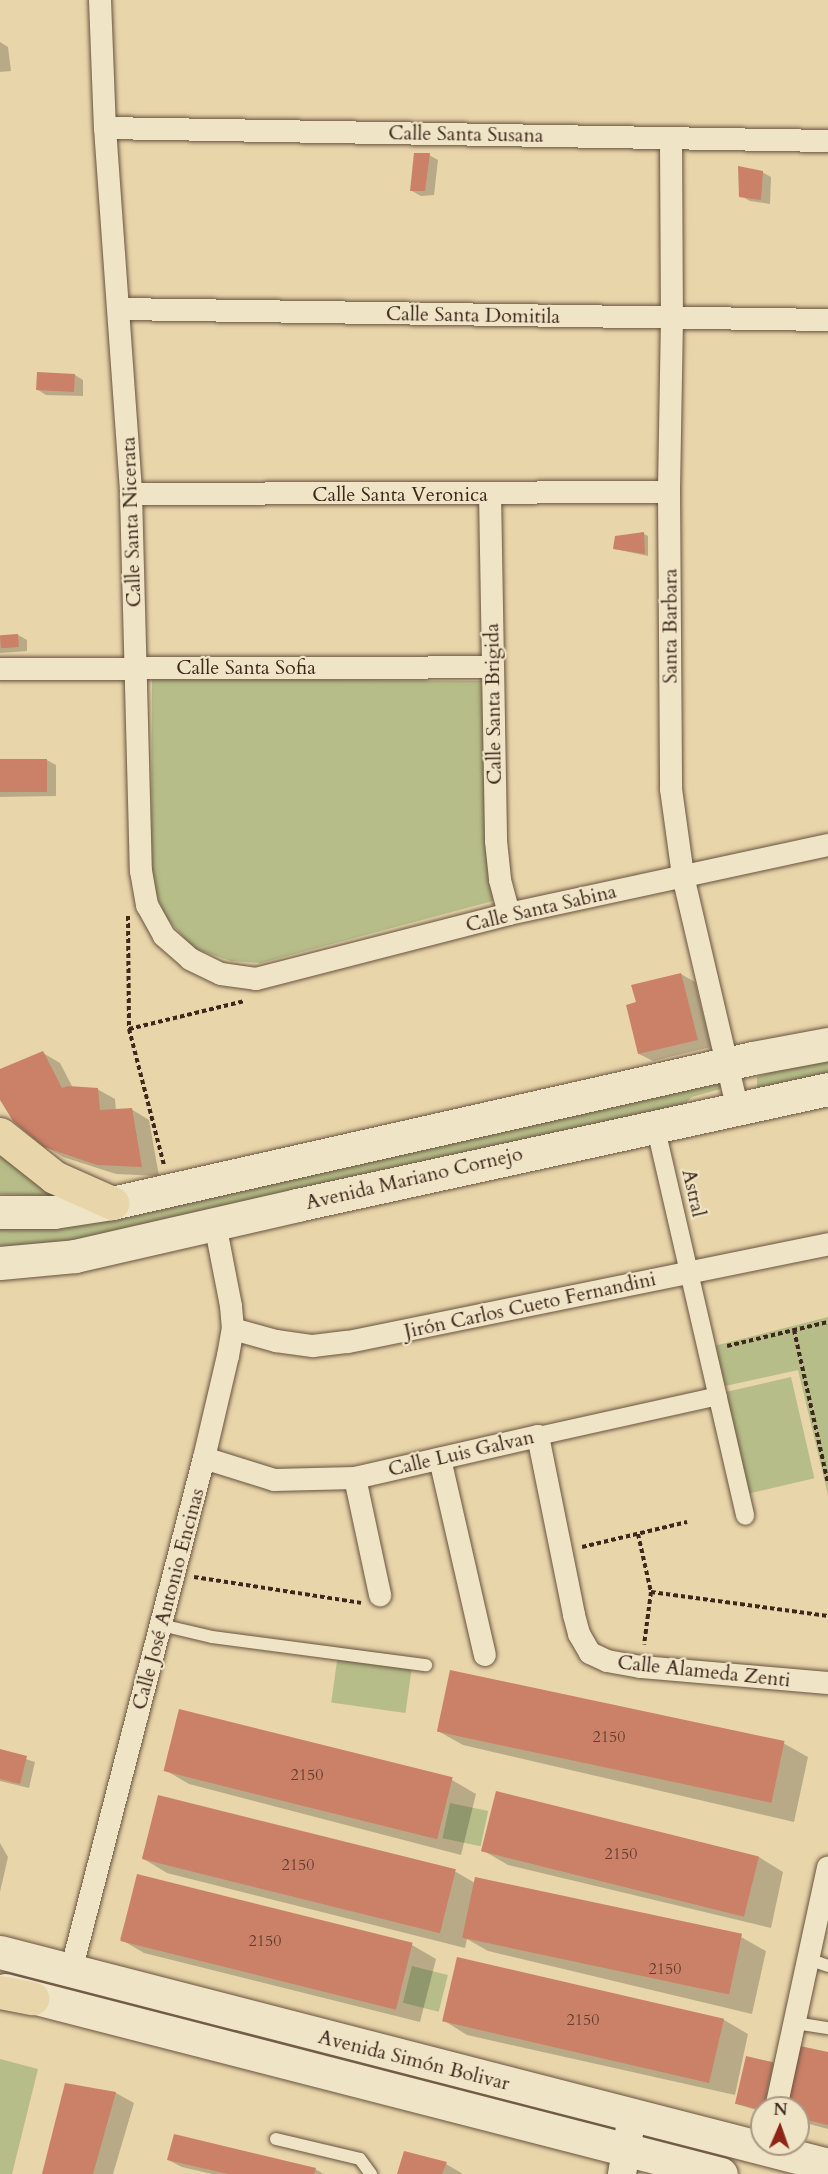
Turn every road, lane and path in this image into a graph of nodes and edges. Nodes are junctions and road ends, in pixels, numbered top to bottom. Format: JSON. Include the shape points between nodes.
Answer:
{"nodes":[{"id":1,"x":100,"y":0,"type":"edge"},
{"id":2,"x":105,"y":128,"type":"junction"},
{"id":3,"x":671,"y":138,"type":"junction"},
{"id":4,"x":828,"y":141,"type":"edge"},
{"id":5,"x":119,"y":309,"type":"junction"},
{"id":6,"x":672,"y":318,"type":"junction"},
{"id":7,"x":828,"y":320,"type":"edge"},
{"id":8,"x":669,"y":492,"type":"junction"},
{"id":9,"x":131,"y":494,"type":"junction"},
{"id":10,"x":490,"y":494,"type":"junction"},
{"id":11,"x":136,"y":667,"type":"junction"},
{"id":12,"x":491,"y":667,"type":"junction"},
{"id":13,"x":0,"y":669,"type":"edge"},
{"id":14,"x":828,"y":845,"type":"edge"},
{"id":15,"x":683,"y":876,"type":"junction"},
{"id":16,"x":128,"y":906,"type":"dead end"},
{"id":17,"x":509,"y":914,"type":"junction"},
{"id":18,"x":256,"y":979,"type":"junction"},
{"id":19,"x":129,"y":1029,"type":"junction"},
{"id":20,"x":828,"y":1044,"type":"edge"},
{"id":21,"x":727,"y":1064,"type":"junction"},
{"id":22,"x":828,"y":1089,"type":"edge"},
{"id":23,"x":737,"y":1107,"type":"junction"},
{"id":24,"x":655,"y":1125,"type":"junction"},
{"id":25,"x":0,"y":1134,"type":"edge"},
{"id":26,"x":170,"y":1190,"type":"junction"},
{"id":27,"x":112,"y":1203,"type":"junction"},
{"id":28,"x":0,"y":1212,"type":"edge"},
{"id":29,"x":215,"y":1224,"type":"junction"},
{"id":30,"x":828,"y":1244,"type":"edge"},
{"id":31,"x":0,"y":1263,"type":"edge"},
{"id":32,"x":688,"y":1272,"type":"junction"},
{"id":33,"x":828,"y":1323,"type":"edge"},
{"id":34,"x":233,"y":1329,"type":"junction"},
{"id":35,"x":794,"y":1330,"type":"junction"},
{"id":36,"x":707,"y":1351,"type":"junction"},
{"id":37,"x":718,"y":1396,"type":"junction"},
{"id":38,"x":538,"y":1436,"type":"junction"},
{"id":39,"x":204,"y":1458,"type":"junction"},
{"id":40,"x":828,"y":1458,"type":"edge"},
{"id":41,"x":440,"y":1459,"type":"junction"},
{"id":42,"x":822,"y":1459,"type":"junction"},
{"id":43,"x":355,"y":1478,"type":"junction"},
{"id":44,"x":828,"y":1483,"type":"edge"},
{"id":45,"x":745,"y":1516,"type":"dead end"},
{"id":46,"x":687,"y":1522,"type":"dead end"},
{"id":47,"x":638,"y":1534,"type":"junction"},
{"id":48,"x":561,"y":1552,"type":"junction"},
{"id":49,"x":174,"y":1574,"type":"junction"},
{"id":50,"x":651,"y":1592,"type":"junction"},
{"id":51,"x":380,"y":1595,"type":"joint"},
{"id":52,"x":828,"y":1616,"type":"edge"},
{"id":53,"x":161,"y":1624,"type":"junction"},
{"id":54,"x":485,"y":1655,"type":"dead end"},
{"id":55,"x":426,"y":1665,"type":"dead end"},
{"id":56,"x":641,"y":1667,"type":"junction"},
{"id":57,"x":828,"y":1683,"type":"edge"},
{"id":58,"x":828,"y":1868,"type":"edge"},
{"id":59,"x":0,"y":1952,"type":"edge"},
{"id":60,"x":818,"y":1962,"type":"edge"},
{"id":61,"x":71,"y":1971,"type":"junction"},
{"id":62,"x":121,"y":1984,"type":"junction"},
{"id":63,"x":0,"y":1991,"type":"edge"},
{"id":64,"x":113,"y":2019,"type":"junction"},
{"id":65,"x":795,"y":2023,"type":"junction"},
{"id":66,"x":828,"y":2028,"type":"edge"},
{"id":67,"x":371,"y":2049,"type":"junction"},
{"id":68,"x":363,"y":2083,"type":"junction"},
{"id":69,"x":779,"y":2096,"type":"edge"},
{"id":70,"x":632,"y":2116,"type":"junction"},
{"id":71,"x":276,"y":2139,"type":"dead end"},
{"id":72,"x":750,"y":2142,"type":"edge"},
{"id":73,"x":800,"y":2156,"type":"edge"},
{"id":74,"x":624,"y":2161,"type":"edge"},
{"id":75,"x":828,"y":2165,"type":"edge"},
{"id":76,"x":371,"y":2174,"type":"edge"},
{"id":77,"x":720,"y":2174,"type":"edge"}],
"edges":[{"from":1,"to":2,"type":"street","name":"Calle Santa Nicerata"},
{"from":2,"to":3,"type":"street","name":"Calle Santa Susana"},
{"from":2,"to":5,"type":"street","name":"Calle Santa Nicerata"},
{"from":3,"to":4,"type":"street","name":"Calle Santa Susana"},
{"from":3,"to":6,"type":"street","name":"Santa Barbara"},
{"from":5,"to":6,"type":"street","name":"Calle Santa Domitila"},
{"from":5,"to":9,"type":"street","name":"Calle Santa Nicerata"},
{"from":6,"to":7,"type":"street","name":"Calle Santa Domitila"},
{"from":6,"to":8,"type":"street","name":"Santa Barbara"},
{"from":8,"to":10,"type":"street","name":"Calle Santa Veronica"},
{"from":8,"to":15,"type":"street","name":"Santa Barbara","via":[[671,789]]},
{"from":9,"to":10,"type":"street","name":"Calle Santa Veronica"},
{"from":9,"to":11,"type":"street","name":"Calle Santa Nicerata"},
{"from":10,"to":12,"type":"street","name":"Calle Santa Brigida"},
{"from":11,"to":12,"type":"street","name":"Calle Santa Sofia"},
{"from":11,"to":13,"type":"street","name":"Calle Santa Sofia"},
{"from":11,"to":18,"type":"street","name":"Calle Santa Nicerata","via":[[141,871],[147,905],[164,936],[190,959],[221,974]]},
{"from":12,"to":17,"type":"street","name":"Calle Santa Brigida","via":[[496,841]]},
{"from":14,"to":15,"type":"street","name":"Calle Santa Sabina"},
{"from":15,"to":17,"type":"street","name":"Calle Santa Sabina"},
{"from":15,"to":21,"type":"street","name":"Santa Barbara"},
{"from":16,"to":19,"type":"path"},
{"from":17,"to":18,"type":"street","name":"Calle Santa Sabina"},
{"from":18,"to":19,"type":"path","via":[[260,998]]},
{"from":19,"to":26,"type":"path"},
{"from":20,"to":21,"type":"main road"},
{"from":21,"to":23,"type":"street","name":"Santa Barbara"},
{"from":21,"to":26,"type":"main road"},
{"from":22,"to":23,"type":"main road","name":"Avenida Mariano Cornejo"},
{"from":23,"to":24,"type":"main road","name":"Avenida Mariano Cornejo"},
{"from":24,"to":29,"type":"main road","name":"Avenida Mariano Cornejo"},
{"from":24,"to":32,"type":"street","name":"Astral"},
{"from":25,"to":27,"type":"main road","via":[[54,1177]]},
{"from":26,"to":27,"type":"main road"},
{"from":27,"to":28,"type":"main road","via":[[54,1212]]},
{"from":29,"to":31,"type":"main road","name":"Avenida Mariano Cornejo","via":[[75,1256]]},
{"from":29,"to":34,"type":"street","name":"Calle José Antonio Encinas"},
{"from":30,"to":32,"type":"street","name":"Jirón Carlos Cueto Fernandini"},
{"from":32,"to":34,"type":"street","name":"Jirón Carlos Cueto Fernandini","via":[[348,1342],[313,1346]]},
{"from":32,"to":36,"type":"street","name":"Astral"},
{"from":33,"to":35,"type":"path"},
{"from":34,"to":39,"type":"street","name":"Calle José Antonio Encinas"},
{"from":35,"to":36,"type":"path"},
{"from":35,"to":42,"type":"path"},
{"from":36,"to":37,"type":"street","name":"Astral"},
{"from":37,"to":38,"type":"street","name":"Calle Luis Galvan"},
{"from":37,"to":45,"type":"street","name":"Astral"},
{"from":38,"to":41,"type":"street","name":"Calle Luis Galvan"},
{"from":38,"to":48,"type":"street","name":"Calle Alameda Zenti"},
{"from":39,"to":43,"type":"street","name":"Calle Luis Galvan","via":[[274,1480]]},
{"from":39,"to":49,"type":"street","name":"Calle José Antonio Encinas"},
{"from":40,"to":42,"type":"path"},
{"from":41,"to":43,"type":"street","name":"Calle Luis Galvan"},
{"from":41,"to":54,"type":"street"},
{"from":42,"to":44,"type":"path"},
{"from":43,"to":51,"type":"street"},
{"from":46,"to":47,"type":"path"},
{"from":47,"to":48,"type":"path"},
{"from":47,"to":50,"type":"path"},
{"from":48,"to":56,"type":"street","name":"Calle Alameda Zenti","via":[[579,1634],[590,1653],[607,1662]]},
{"from":49,"to":51,"type":"path","via":[[355,1603],[370,1602]]},
{"from":49,"to":53,"type":"street","name":"Calle José Antonio Encinas"},
{"from":50,"to":52,"type":"path"},
{"from":50,"to":56,"type":"path"},
{"from":53,"to":55,"type":"lane","via":[[212,1637]]},
{"from":53,"to":61,"type":"street","name":"Calle José Antonio Encinas"},
{"from":56,"to":57,"type":"street","name":"Calle Alameda Zenti"},
{"from":58,"to":60,"type":"street"},
{"from":59,"to":61,"type":"main road","name":"Avenida Simón Bolivar"},
{"from":60,"to":65,"type":"street"},
{"from":61,"to":62,"type":"main road","name":"Avenida Simón Bolivar"},
{"from":62,"to":64,"type":"main road"},
{"from":62,"to":67,"type":"main road","name":"Avenida Simón Bolivar"},
{"from":63,"to":64,"type":"main road","name":"Avenida Simón Bolivar"},
{"from":64,"to":68,"type":"main road","name":"Avenida Simón Bolivar"},
{"from":65,"to":66,"type":"lane"},
{"from":65,"to":69,"type":"street"},
{"from":67,"to":68,"type":"main road"},
{"from":67,"to":70,"type":"main road","name":"Avenida Simón Bolivar"},
{"from":68,"to":74,"type":"main road","name":"Avenida Simón Bolivar"},
{"from":70,"to":72,"type":"main road","name":"Avenida Simón Bolivar"},
{"from":70,"to":74,"type":"street"},
{"from":71,"to":76,"type":"lane","via":[[360,2159]]},
{"from":73,"to":75,"type":"main road","name":"Avenida Simón Bolivar"},
{"from":74,"to":77,"type":"main road","name":"Avenida Simón Bolivar"}]}
